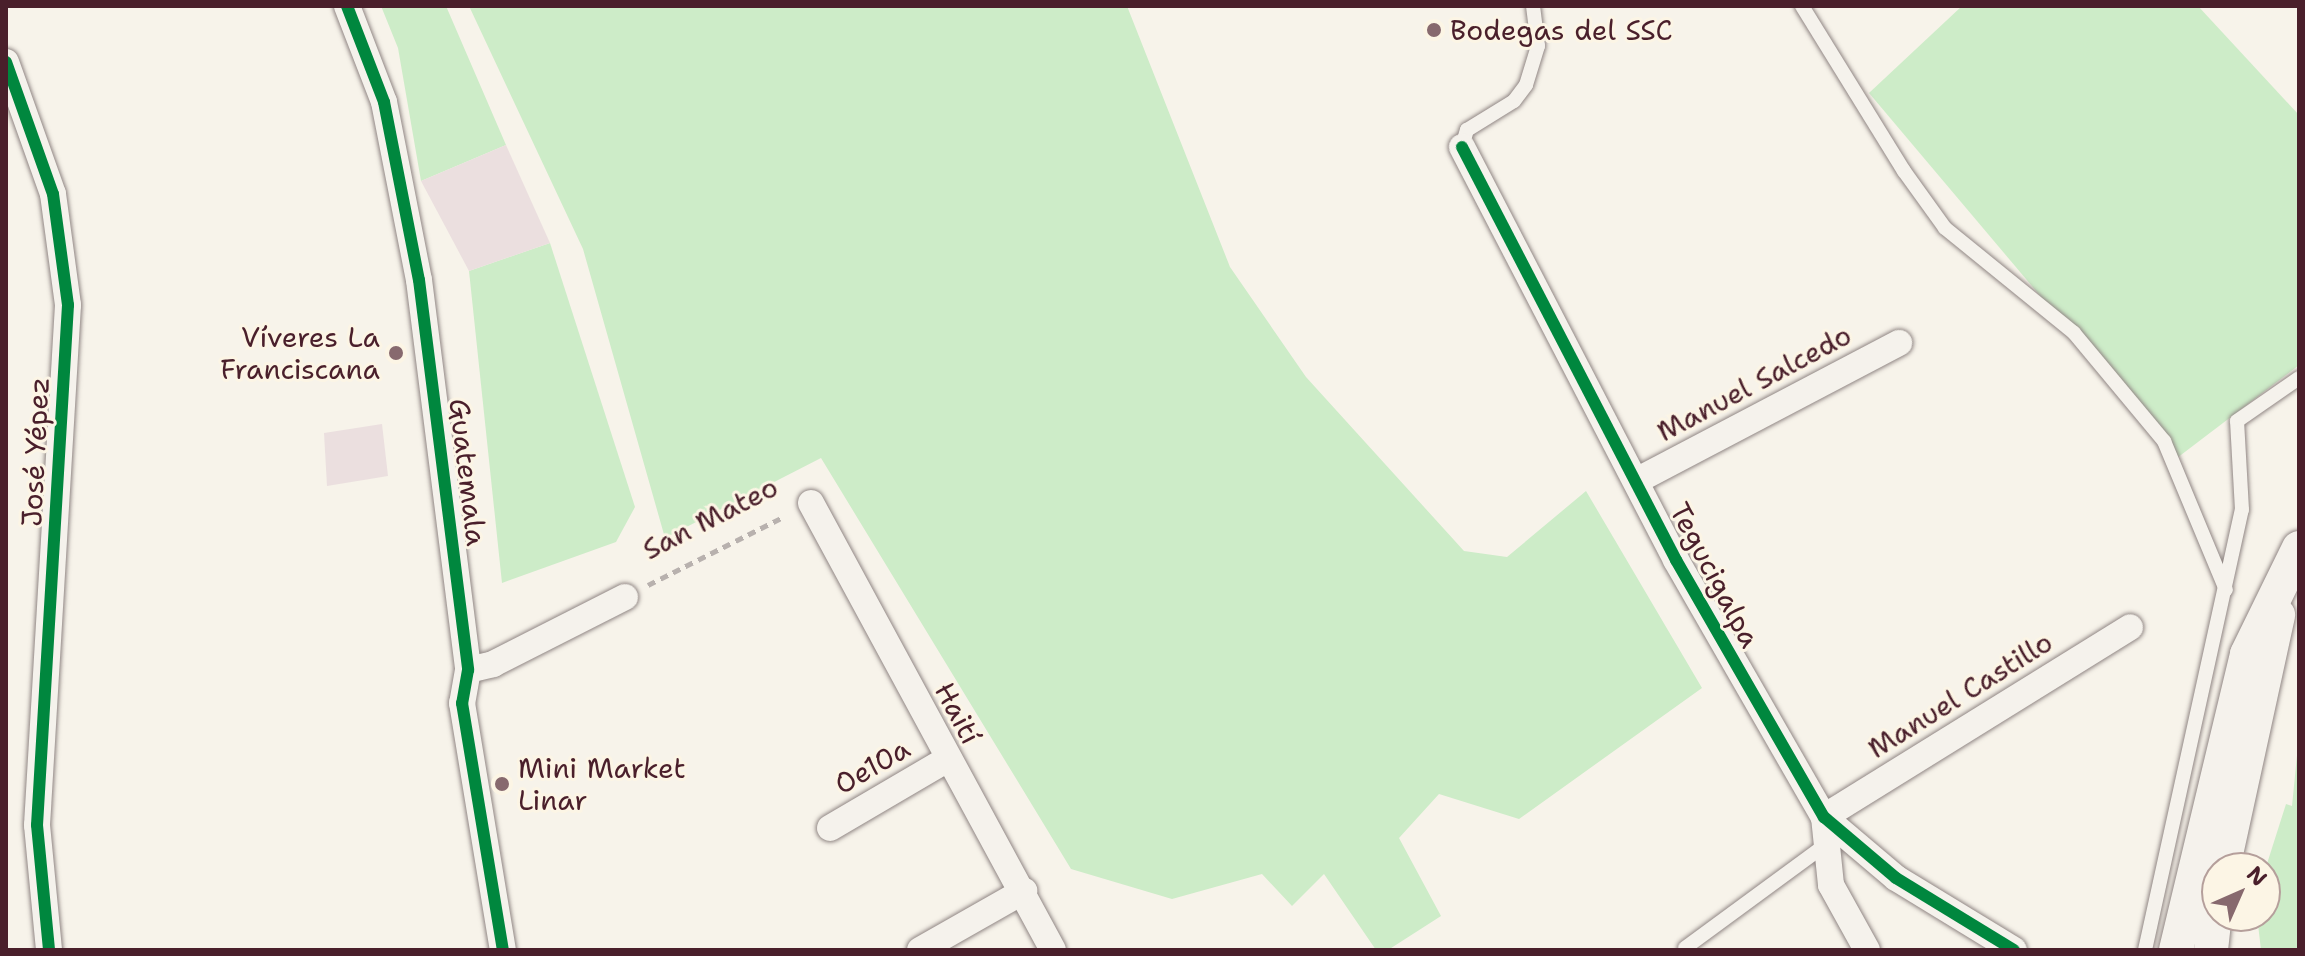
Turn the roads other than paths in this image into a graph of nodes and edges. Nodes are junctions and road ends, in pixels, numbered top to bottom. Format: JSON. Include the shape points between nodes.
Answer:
{"nodes":[{"id":1,"x":347,"y":6,"type":"edge"},
{"id":2,"x":1533,"y":6,"type":"edge"},
{"id":3,"x":1802,"y":6,"type":"edge"},
{"id":4,"x":6,"y":62,"type":"edge"},
{"id":5,"x":1462,"y":147,"type":"joint"},
{"id":6,"x":1899,"y":343,"type":"dead end"},
{"id":7,"x":2299,"y":378,"type":"edge"},
{"id":8,"x":1638,"y":480,"type":"junction"},
{"id":9,"x":811,"y":503,"type":"road end"},
{"id":10,"x":2293,"y":558,"type":"edge"},
{"id":11,"x":2226,"y":590,"type":"junction"},
{"id":12,"x":631,"y":593,"type":"road end"},
{"id":13,"x":2130,"y":627,"type":"dead end"},
{"id":14,"x":468,"y":670,"type":"junction"},
{"id":15,"x":946,"y":760,"type":"junction"},
{"id":16,"x":1824,"y":817,"type":"junction"},
{"id":17,"x":830,"y":828,"type":"dead end"},
{"id":18,"x":1825,"y":845,"type":"junction"},
{"id":19,"x":2227,"y":852,"type":"edge"},
{"id":20,"x":1024,"y":891,"type":"junction"},
{"id":21,"x":1685,"y":948,"type":"dead end"},
{"id":22,"x":501,"y":949,"type":"edge"},
{"id":23,"x":49,"y":950,"type":"edge"},
{"id":24,"x":920,"y":950,"type":"edge"},
{"id":25,"x":1053,"y":950,"type":"edge"},
{"id":26,"x":1867,"y":950,"type":"edge"},
{"id":27,"x":2014,"y":950,"type":"edge"},
{"id":28,"x":2145,"y":950,"type":"edge"},
{"id":29,"x":2176,"y":950,"type":"edge"}],
"edges":[{"from":1,"to":14,"type":"street","name":"Guatemala","via":[[384,102],[419,280]]},
{"from":2,"to":5,"type":"lane","name":"Tegucigalpa","via":[[1538,46],[1526,85],[1514,101],[1467,130]]},
{"from":3,"to":11,"type":"lane","via":[[1945,228],[2074,333],[2164,441]]},
{"from":4,"to":23,"type":"street","name":"José Yépez","via":[[53,194],[68,305],[37,825]]},
{"from":5,"to":8,"type":"street","name":"Tegucigalpa"},
{"from":6,"to":8,"type":"street","name":"Manuel Salcedo"},
{"from":7,"to":11,"type":"lane","via":[[2237,421],[2242,510]]},
{"from":8,"to":16,"type":"street","name":"Tegucigalpa","via":[[1676,560]]},
{"from":9,"to":15,"type":"street","name":"Haití"},
{"from":10,"to":19,"type":"street"},
{"from":10,"to":29,"type":"street","via":[[2247,654]]},
{"from":11,"to":28,"type":"lane"},
{"from":12,"to":14,"type":"street","name":"San Mateo","via":[[493,664]]},
{"from":13,"to":16,"type":"street","name":"Manuel Castillo"},
{"from":14,"to":22,"type":"street","name":"Guatemala","via":[[462,703]]},
{"from":15,"to":17,"type":"street","name":"Oe10a"},
{"from":15,"to":20,"type":"street","name":"Haití"},
{"from":16,"to":18,"type":"street"},
{"from":16,"to":27,"type":"street","name":"Tegucigalpa","via":[[1896,878]]},
{"from":18,"to":21,"type":"lane"},
{"from":18,"to":26,"type":"street","via":[[1831,885]]},
{"from":20,"to":24,"type":"street"},
{"from":20,"to":25,"type":"street","name":"Haití"}]}
